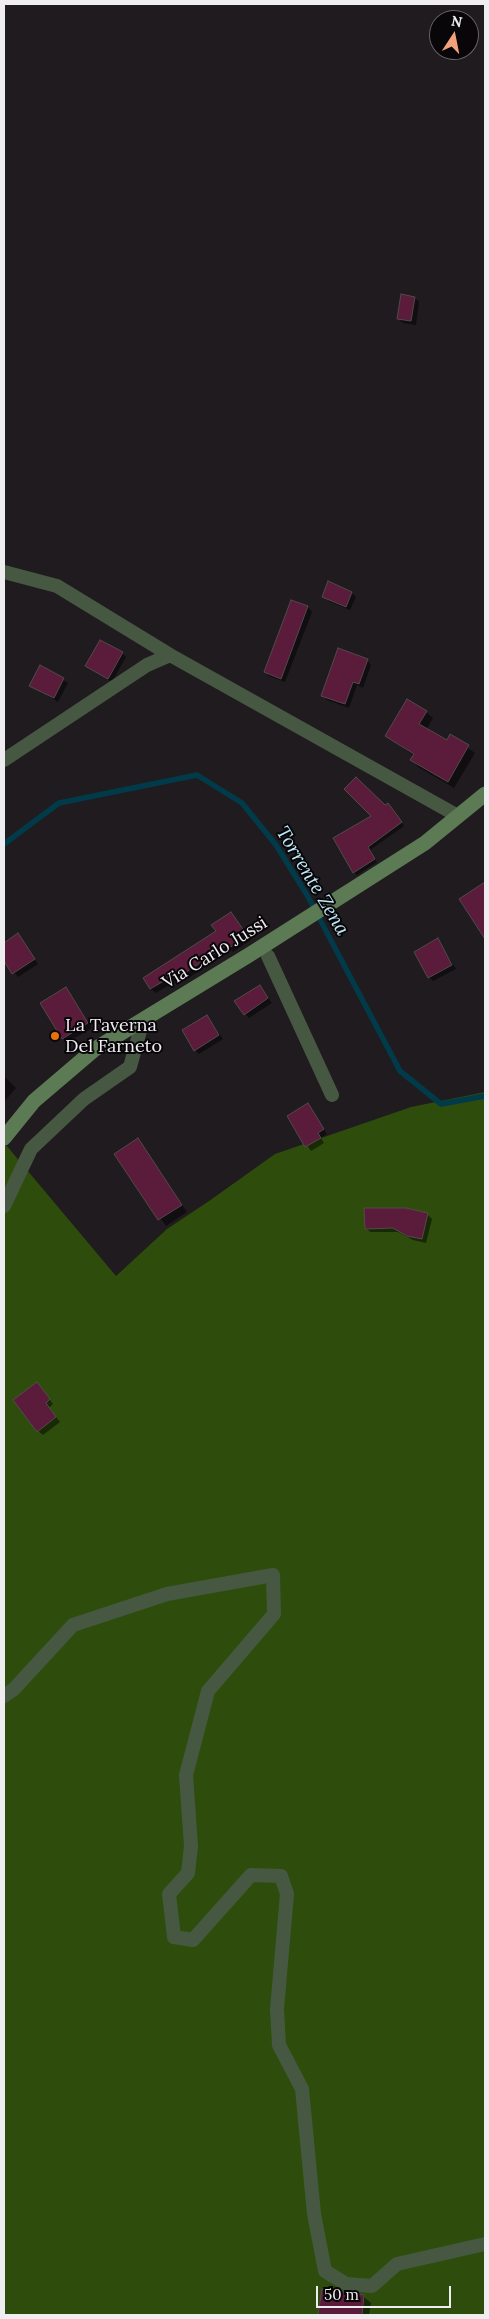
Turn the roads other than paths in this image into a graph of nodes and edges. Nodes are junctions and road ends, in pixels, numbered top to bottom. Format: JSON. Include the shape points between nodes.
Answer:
{"nodes":[{"id":1,"x":4,"y":572,"type":"edge"},
{"id":2,"x":170,"y":655,"type":"junction"},
{"id":3,"x":4,"y":760,"type":"edge"},
{"id":4,"x":485,"y":794,"type":"edge"},
{"id":5,"x":458,"y":816,"type":"junction"},
{"id":6,"x":268,"y":956,"type":"dead end"},
{"id":7,"x":143,"y":1020,"type":"junction"},
{"id":8,"x":332,"y":1095,"type":"dead end"},
{"id":9,"x":4,"y":1138,"type":"edge"},
{"id":10,"x":4,"y":1206,"type":"edge"},
{"id":11,"x":4,"y":1696,"type":"edge"},
{"id":12,"x":485,"y":2244,"type":"edge"}],
"edges":[{"from":1,"to":2,"type":"street","via":[[57,586]]},
{"from":2,"to":3,"type":"street","via":[[147,665]]},
{"from":2,"to":5,"type":"street"},
{"from":4,"to":5,"type":"street","name":"Via Carlo Jussi"},
{"from":5,"to":7,"type":"street","name":"Via Carlo Jussi","via":[[425,843]]},
{"from":6,"to":8,"type":"street"},
{"from":7,"to":9,"type":"street","name":"Via Carlo Jussi","via":[[95,1049],[34,1101]]},
{"from":7,"to":10,"type":"street","via":[[130,1067],[84,1099],[31,1149]]},
{"from":11,"to":12,"type":"street","via":[[73,1625],[167,1594],[273,1575],[274,1614],[208,1691],[186,1775],[191,1846],[188,1873],[169,1894],[174,1938],[193,1940],[251,1875],[281,1876],[287,1894],[277,2009],[278,2045],[302,2089],[314,2214],[325,2271],[346,2284],[372,2286],[397,2264]]}]}
